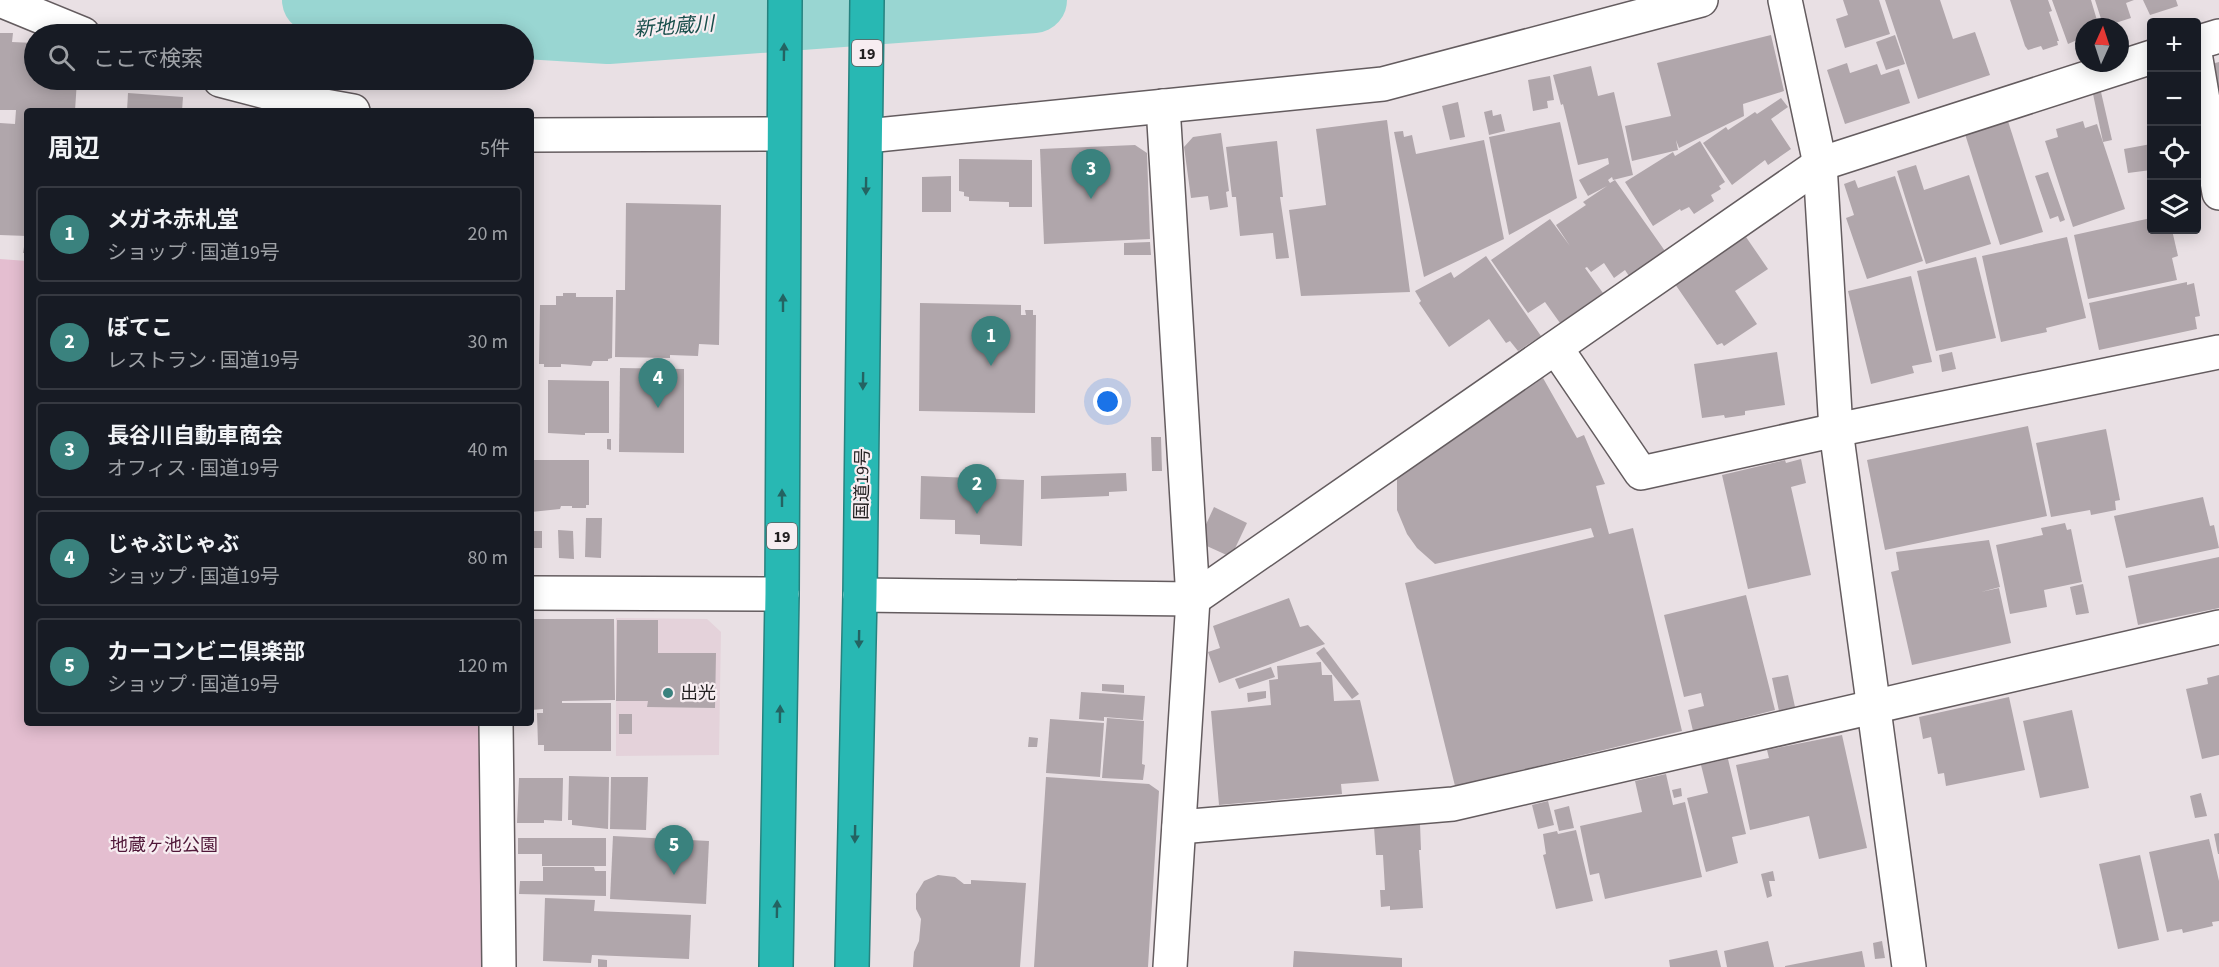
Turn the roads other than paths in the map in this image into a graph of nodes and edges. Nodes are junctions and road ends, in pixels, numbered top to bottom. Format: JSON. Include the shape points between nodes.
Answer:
{"nodes":[{"id":1,"x":0,"y":0,"type":"edge"},
{"id":2,"x":785,"y":0,"type":"edge"},
{"id":3,"x":867,"y":0,"type":"edge"},
{"id":4,"x":1701,"y":0,"type":"edge"},
{"id":5,"x":1785,"y":0,"type":"edge"},
{"id":6,"x":59,"y":24,"type":"edge"},
{"id":7,"x":2219,"y":36,"type":"edge"},
{"id":8,"x":2201,"y":41,"type":"edge"},
{"id":9,"x":2147,"y":58,"type":"edge"},
{"id":10,"x":2198,"y":72,"type":"edge"},
{"id":11,"x":258,"y":90,"type":"edge"},
{"id":12,"x":1163,"y":106,"type":"junction"},
{"id":13,"x":336,"y":108,"type":"edge"},
{"id":14,"x":783,"y":119,"type":"junction"},
{"id":15,"x":867,"y":121,"type":"junction"},
{"id":16,"x":534,"y":135,"type":"edge"},
{"id":17,"x":1820,"y":164,"type":"junction"},
{"id":18,"x":2219,"y":193,"type":"edge"},
{"id":19,"x":1556,"y":348,"type":"junction"},
{"id":20,"x":2219,"y":352,"type":"edge"},
{"id":21,"x":1836,"y":430,"type":"junction"},
{"id":22,"x":534,"y":593,"type":"edge"},
{"id":23,"x":782,"y":594,"type":"junction"},
{"id":24,"x":860,"y":595,"type":"junction"},
{"id":25,"x":1192,"y":599,"type":"junction"},
{"id":26,"x":2219,"y":627,"type":"edge"},
{"id":27,"x":1875,"y":705,"type":"junction"},
{"id":28,"x":496,"y":726,"type":"edge"},
{"id":29,"x":1179,"y":827,"type":"junction"},
{"id":30,"x":499,"y":967,"type":"edge"},
{"id":31,"x":776,"y":967,"type":"edge"},
{"id":32,"x":852,"y":967,"type":"edge"},
{"id":33,"x":1170,"y":967,"type":"edge"},
{"id":34,"x":1909,"y":967,"type":"edge"}],
"edges":[{"from":1,"to":6,"type":"street"},
{"from":14,"to":2,"type":"highway","number":"19","one_way":true},
{"from":3,"to":15,"type":"highway","name":"国道19号","number":"19"},
{"from":4,"to":12,"type":"street","via":[[1383,84]]},
{"from":5,"to":17,"type":"street"},
{"from":7,"to":8,"type":"street"},
{"from":9,"to":17,"type":"street"},
{"from":10,"to":18,"type":"street"},
{"from":11,"to":13,"type":"street"},
{"from":12,"to":15,"type":"street"},
{"from":12,"to":25,"type":"street"},
{"from":14,"to":16,"type":"street"},
{"from":23,"to":14,"type":"highway","number":"19","one_way":true},
{"from":15,"to":24,"type":"highway","name":"国道19号","number":"19","one_way":true},
{"from":17,"to":19,"type":"street"},
{"from":17,"to":21,"type":"street"},
{"from":19,"to":21,"type":"street","via":[[1641,473]]},
{"from":19,"to":25,"type":"street"},
{"from":20,"to":21,"type":"street"},
{"from":21,"to":27,"type":"street"},
{"from":22,"to":23,"type":"street"},
{"from":31,"to":23,"type":"highway","number":"19","one_way":true},
{"from":24,"to":25,"type":"street"},
{"from":24,"to":32,"type":"highway","name":"国道19号","number":"19","one_way":true},
{"from":25,"to":29,"type":"street"},
{"from":26,"to":27,"type":"street"},
{"from":27,"to":29,"type":"street","via":[[1453,804]]},
{"from":27,"to":34,"type":"street"},
{"from":28,"to":30,"type":"street"},
{"from":29,"to":33,"type":"street"}]}
